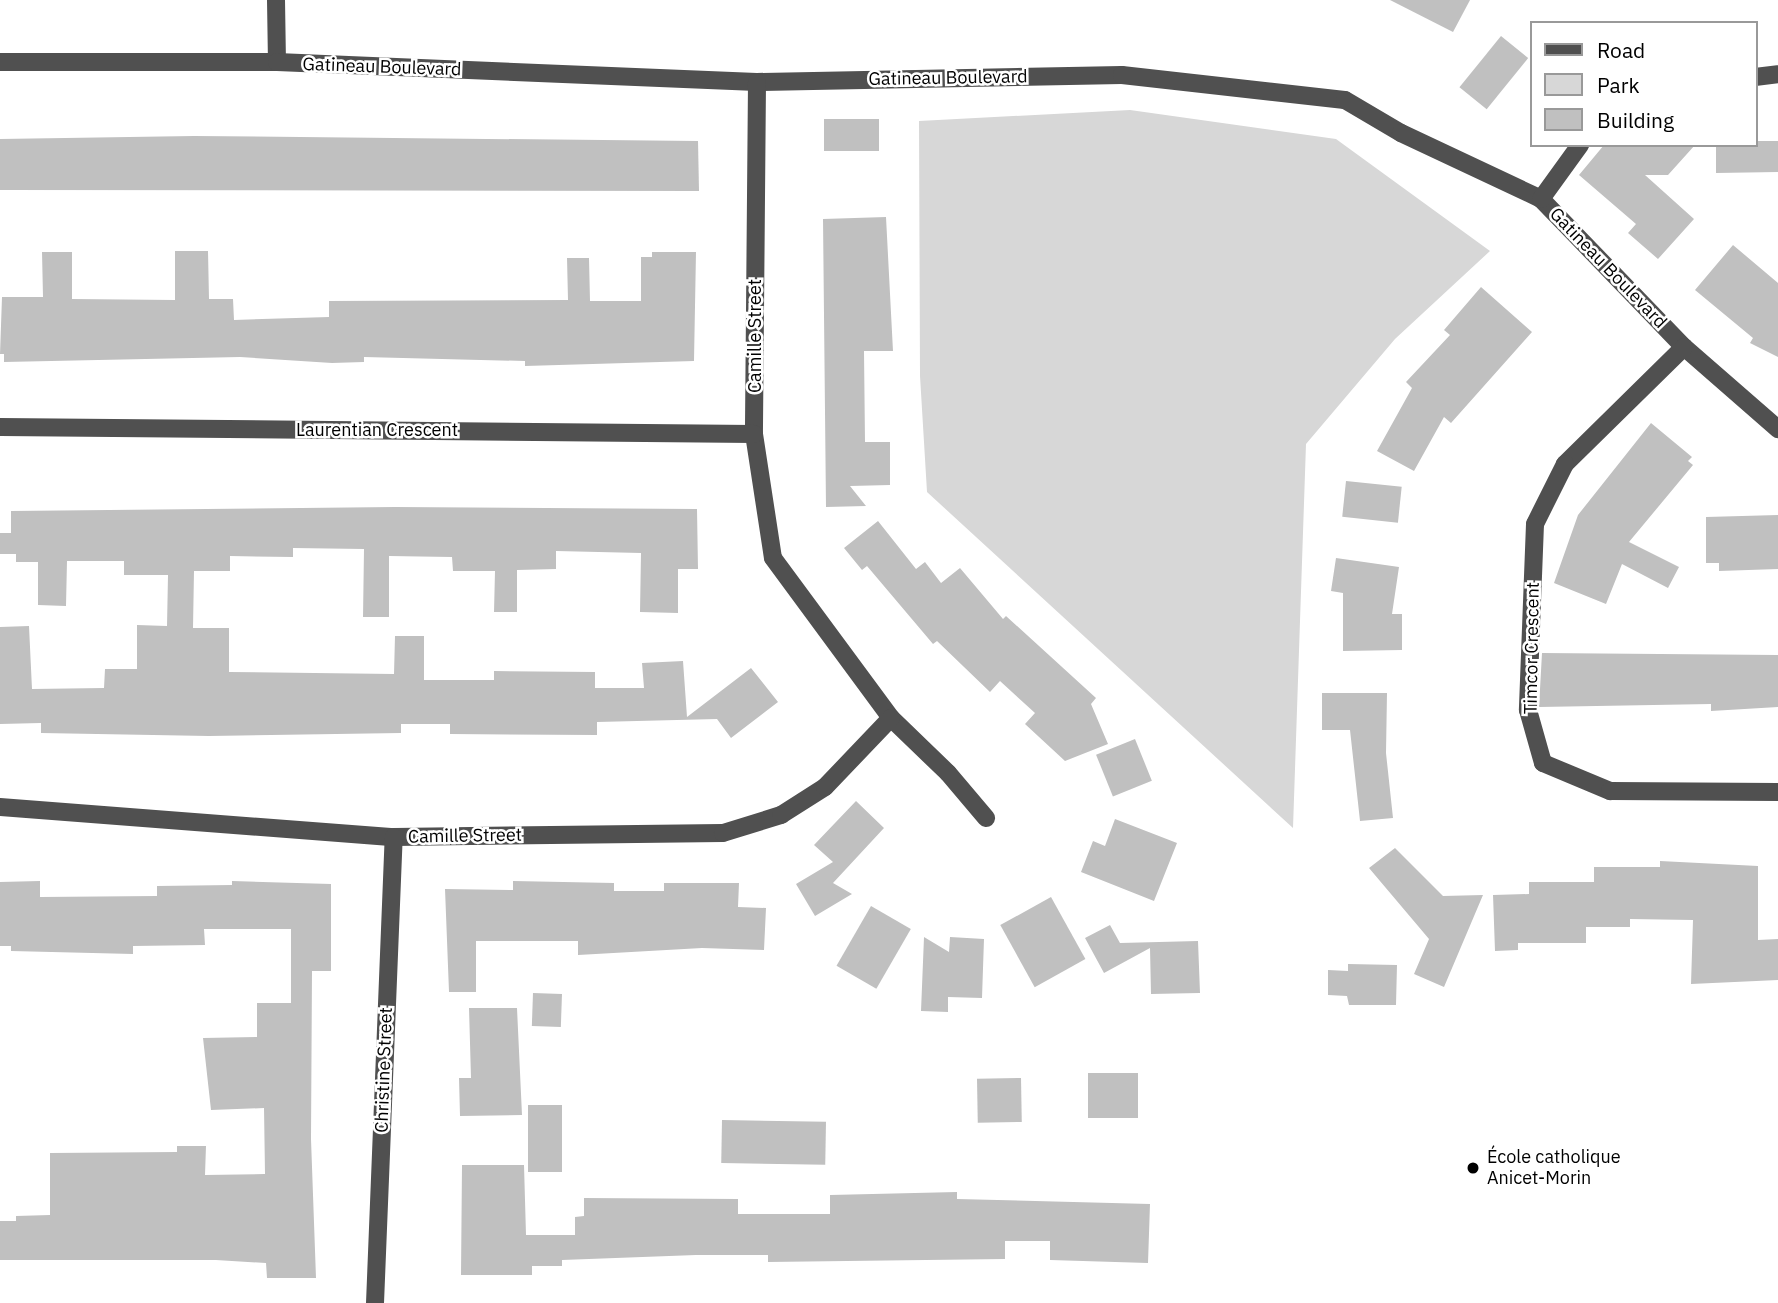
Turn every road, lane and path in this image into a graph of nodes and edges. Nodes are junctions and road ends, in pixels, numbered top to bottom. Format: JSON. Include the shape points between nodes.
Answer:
{"nodes":[{"id":1,"x":276,"y":0,"type":"edge"},
{"id":2,"x":0,"y":62,"type":"edge"},
{"id":3,"x":276,"y":62,"type":"junction"},
{"id":4,"x":1778,"y":74,"type":"edge"},
{"id":5,"x":1757,"y":77,"type":"edge"},
{"id":6,"x":757,"y":82,"type":"junction"},
{"id":7,"x":1579,"y":147,"type":"edge"},
{"id":8,"x":1542,"y":199,"type":"junction"},
{"id":9,"x":1684,"y":347,"type":"junction"},
{"id":10,"x":0,"y":427,"type":"edge"},
{"id":11,"x":1778,"y":429,"type":"edge"},
{"id":12,"x":754,"y":434,"type":"junction"},
{"id":13,"x":891,"y":718,"type":"junction"},
{"id":14,"x":1778,"y":792,"type":"edge"},
{"id":15,"x":0,"y":807,"type":"edge"},
{"id":16,"x":986,"y":818,"type":"dead end"},
{"id":17,"x":394,"y":837,"type":"junction"},
{"id":18,"x":375,"y":1303,"type":"edge"}],
"edges":[{"from":1,"to":3,"type":"street"},
{"from":2,"to":3,"type":"street","name":"Gatineau Boulevard"},
{"from":3,"to":6,"type":"street","name":"Gatineau Boulevard"},
{"from":4,"to":5,"type":"street"},
{"from":6,"to":8,"type":"street","name":"Gatineau Boulevard","via":[[1122,75],[1345,100],[1401,134]]},
{"from":6,"to":12,"type":"street","name":"Camille Street"},
{"from":7,"to":8,"type":"street"},
{"from":8,"to":9,"type":"street","name":"Gatineau Boulevard"},
{"from":9,"to":11,"type":"street","name":"Gatineau Boulevard"},
{"from":9,"to":14,"type":"street","name":"Timcor Crescent","via":[[1565,464],[1535,524],[1528,710],[1543,763],[1610,792]]},
{"from":10,"to":12,"type":"street","name":"Laurentian Crescent"},
{"from":12,"to":13,"type":"street","name":"Camille Street","via":[[773,558]]},
{"from":13,"to":16,"type":"street","name":"Camille Street"},
{"from":13,"to":17,"type":"street","name":"Camille Street","via":[[825,787],[780,815],[723,833]]},
{"from":15,"to":17,"type":"street","name":"Camille Street"},
{"from":17,"to":18,"type":"street","name":"Christine Street"}]}
